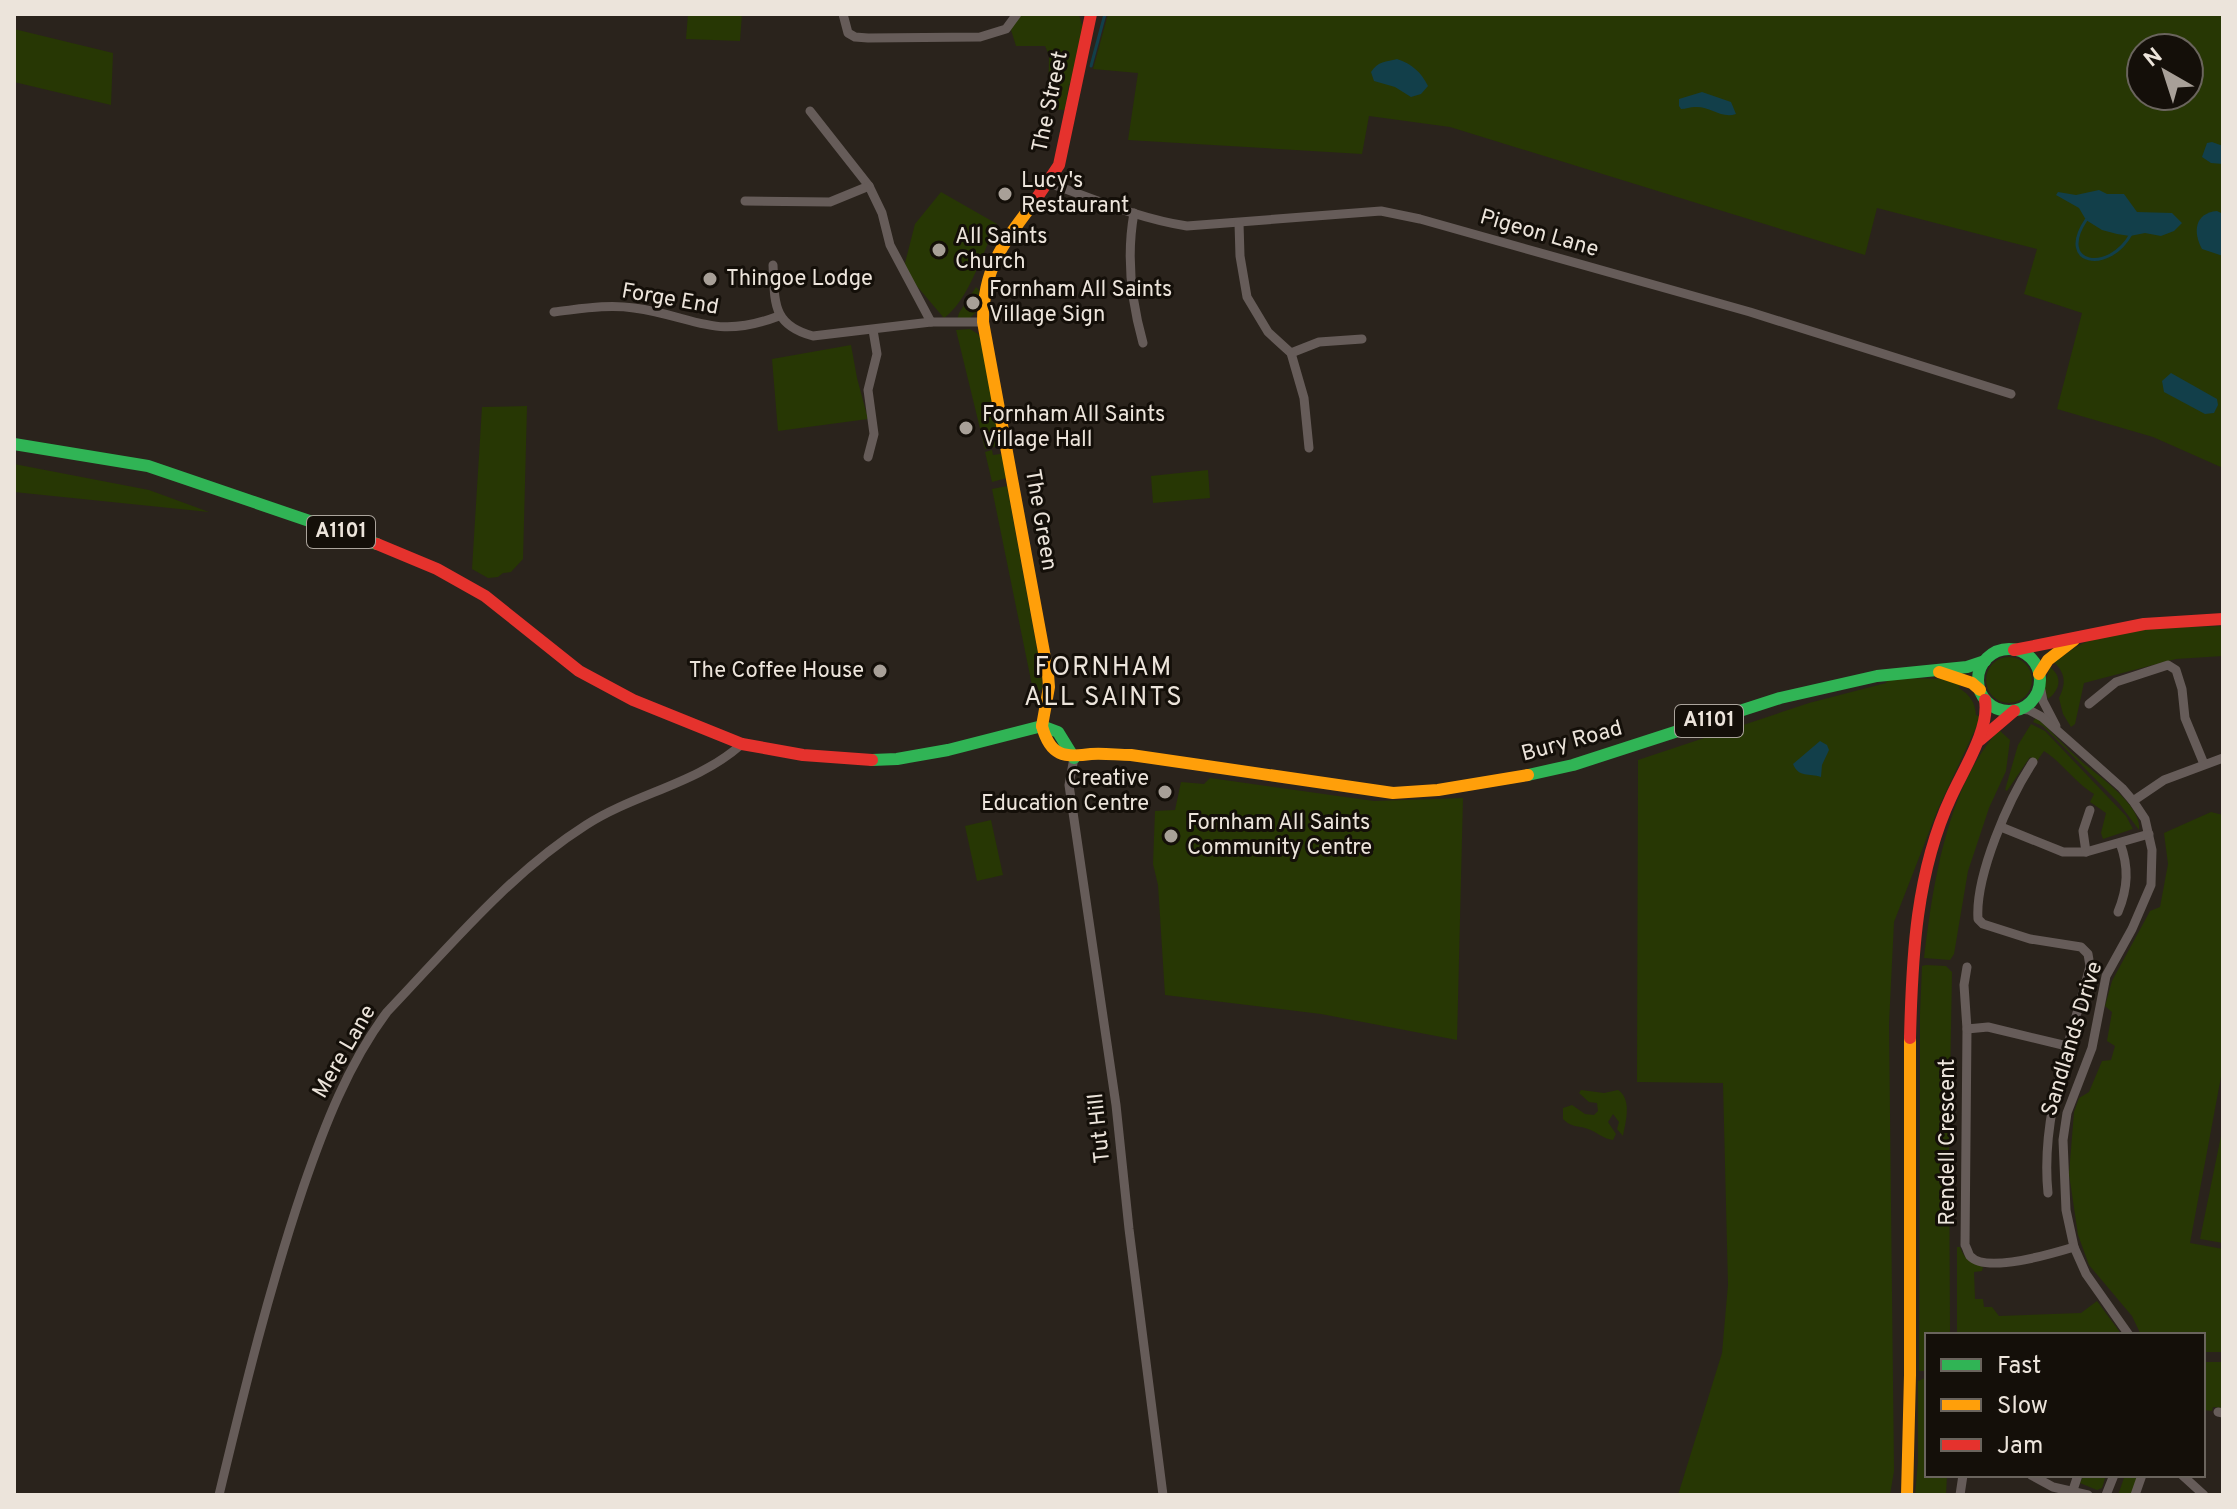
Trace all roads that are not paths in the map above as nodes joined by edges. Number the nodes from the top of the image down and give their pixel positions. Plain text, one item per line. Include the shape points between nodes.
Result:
1 (843, 14) edge
2 (1017, 14) edge
3 (1091, 14) edge
4 (810, 111) dead end
5 (1049, 183) junction
6 (869, 186) junction
7 (745, 201) dead end
8 (1134, 213) junction
9 (1239, 223) junction
10 (773, 265) dead end
11 (554, 312) dead end
12 (779, 316) junction
13 (931, 322) junction
14 (983, 322) junction
15 (873, 330) junction
16 (1362, 339) dead end
17 (1143, 343) dead end
18 (1291, 353) junction
19 (2011, 394) dead end
20 (14, 444) edge
21 (1309, 448) dead end
22 (868, 457) dead end
23 (2223, 619) edge
24 (2077, 637) junction
25 (2014, 650) junction
26 (1985, 661) junction
27 (1931, 670) junction
28 (2040, 680) junction
29 (1982, 695) junction
30 (2089, 704) dead end
31 (2018, 710) junction
32 (1042, 726) junction
33 (2060, 732) junction
34 (1978, 743) junction
35 (742, 744) junction
36 (1074, 758) junction
37 (2223, 758) edge
38 (2033, 762) dead end
39 (2204, 764) junction
40 (2133, 801) junction
41 (2090, 810) dead end
42 (2001, 827) junction
43 (2149, 834) junction
44 (2120, 843) junction
45 (2086, 852) junction
46 (2118, 912) dead end
47 (1967, 967) dead end
48 (1967, 1029) junction
49 (2067, 1046) junction
50 (2048, 1193) dead end
51 (2074, 1247) junction
52 (2128, 1333) edge
53 (2035, 1477) edge
54 (2077, 1477) edge
55 (2184, 1477) edge
56 (2073, 1490) junction
57 (219, 1495) edge
58 (1163, 1495) edge
59 (1907, 1495) edge
60 (2088, 1495) edge
61 (2204, 1495) edge

1 - 2 street via 848,33 868,38 980,37 1006,29
3 - 5 main road, The Street via 1066,142
4 - 6 street
5 - 8 street, Pigeon Lane
5 - 14 main road, The Street via 1001,246 985,289
6 - 7 street via 830,202
6 - 13 street via 890,245
8 - 9 street, Pigeon Lane via 1187,226
8 - 17 street via 1131,292
9 - 18 street via 1247,297 1268,332
9 - 19 street, Pigeon Lane via 1381,211 1420,219 1750,312
10 - 12 street
11 - 12 street, Forge End via 635,308 704,327 733,328
12 - 15 street via 798,333 813,336
13 - 14 street
13 - 15 street
14 - 32 main road, The Green via 1048,674
15 - 22 street via 877,354 868,390 874,434
16 - 18 street via 1319,342
18 - 21 street via 1304,398
20 - 35 main road, A1101 via 148,466 382,546 485,596 579,671 633,700
23 - 24 main road via 2144,624
24 - 25 main road
24 - 28 main road via 2048,660
25 - 26 main road
25 - 28 main road via 2030,658
26 - 27 main road, Bury Road / A1101
26 - 29 main road via 1978,680
27 - 29 main road, Bury Road / A1101 via 1966,680
27 - 36 main road, Bury Road / A1101 via 1780,698 1573,765 1438,790 1393,793 1131,755
28 - 31 main road via 2036,695
28 - 33 street, Sandlands Drive via 2043,701
29 - 31 main road via 1998,709
29 - 34 main road via 1987,711
30 - 39 street via 2116,682 2168,665 2176,670 2185,718
31 - 33 street, Sandlands Drive via 2029,710
31 - 34 main road
32 - 35 main road, A1101 via 897,759 803,755
32 - 36 main road via 1046,741 1057,752
33 - 40 street, Sandlands Drive
34 - 59 main road via 1931,850 1912,961
35 - 57 street, Mere Lane via 708,769 605,814 558,843 522,872 377,1026 324,1128 288,1232
36 - 58 street, Tut Hill via 1069,785 1116,1105
37 - 39 street
38 - 42 street
39 - 40 street via 2164,780
40 - 43 street, Sandlands Drive
41 - 45 street via 2083,831
42 - 45 street via 2063,852
42 - 49 street via 1983,876 1978,919 2030,939 2081,947 2088,954 2090,966
43 - 44 street
43 - 51 street, Sandlands Drive via 2151,885 2106,976 2092,1048 2067,1113 2066,1210
44 - 45 street
44 - 46 street via 2127,874
47 - 48 street, Rendell Crescent
48 - 49 street via 1988,1027
48 - 51 street, Rendell Crescent via 1965,1245 1970,1256 2006,1262
49 - 50 street via 2045,1128
51 - 52 street, Sandlands Drive via 2086,1274
53 - 56 street
54 - 56 street
55 - 61 street
56 - 60 street

